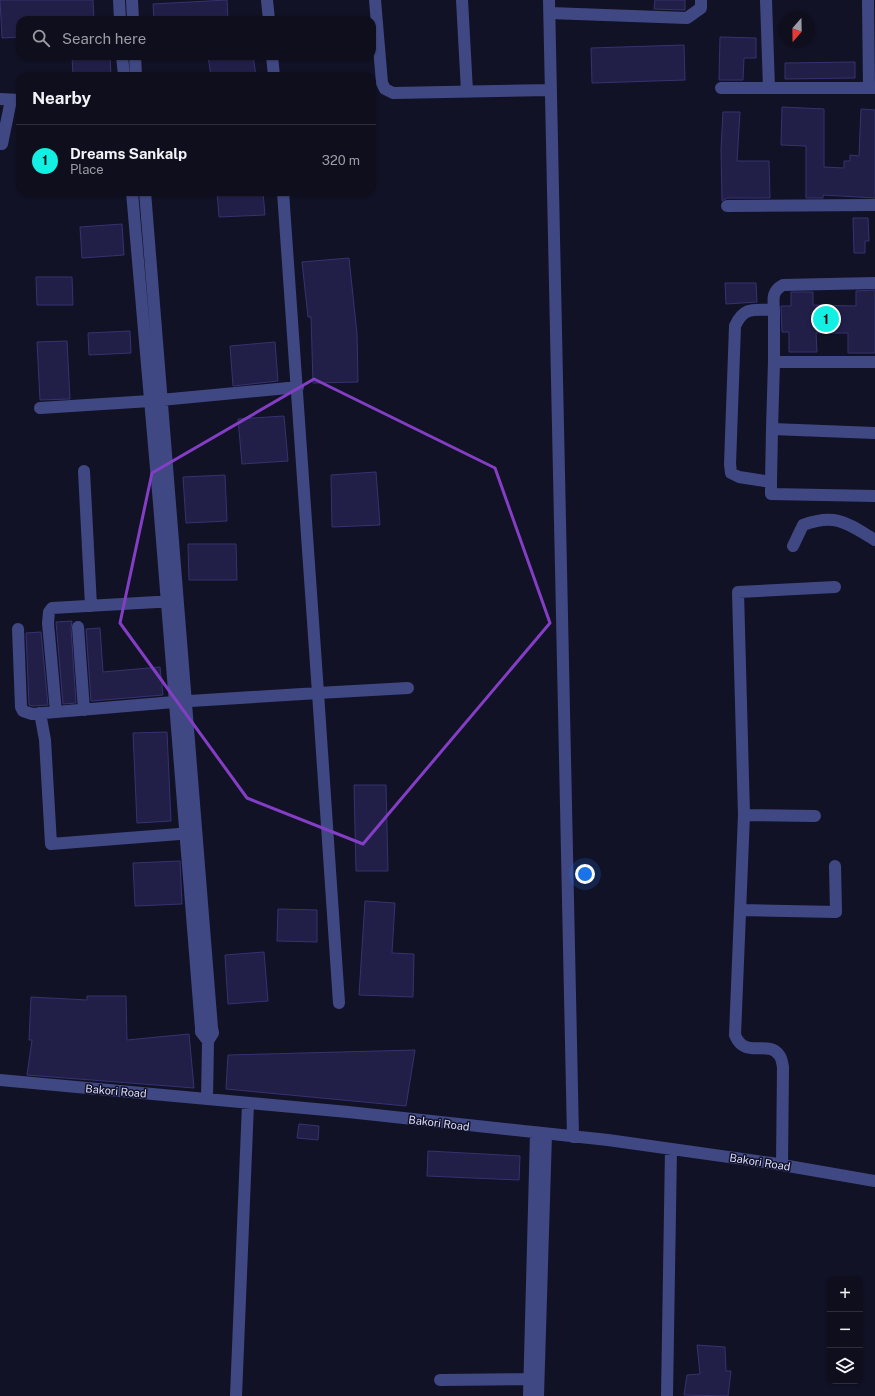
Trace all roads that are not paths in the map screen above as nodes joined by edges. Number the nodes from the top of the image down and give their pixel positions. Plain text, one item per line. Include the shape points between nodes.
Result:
1 (119, 0) edge
2 (132, 0) edge
3 (267, 0) edge
4 (375, 0) edge
5 (462, 0) edge
6 (549, 0) edge
7 (702, 0) edge
8 (766, 0) edge
9 (868, 0) edge
10 (550, 13) junction
11 (120, 16) edge
12 (133, 16) edge
13 (269, 16) edge
14 (122, 60) edge
15 (135, 60) edge
16 (272, 60) edge
17 (124, 72) edge
18 (136, 72) edge
19 (274, 72) edge
20 (721, 88) dead end
21 (769, 88) junction
22 (872, 88) edge
23 (551, 90) junction
24 (467, 91) junction
25 (10, 100) edge
26 (2, 144) dead end
27 (132, 196) edge
28 (146, 196) edge
29 (283, 196) edge
30 (875, 205) edge
31 (727, 206) dead end
32 (875, 284) edge
33 (774, 310) junction
34 (774, 362) junction
35 (875, 362) edge
36 (298, 387) junction
37 (162, 399) junction
38 (150, 401) junction
39 (40, 408) dead end
40 (772, 429) junction
41 (875, 433) edge
42 (84, 471) dead end
43 (771, 482) junction
44 (875, 496) edge
45 (875, 540) edge
46 (793, 546) dead end
47 (835, 588) dead end
48 (172, 601) junction
49 (91, 606) junction
50 (78, 627) dead end
51 (18, 629) dead end
52 (408, 688) dead end
53 (318, 693) junction
54 (180, 701) junction
55 (84, 710) junction
56 (56, 712) junction
57 (40, 713) junction
58 (744, 815) junction
59 (815, 816) dead end
60 (198, 832) junction
61 (185, 833) junction
62 (835, 866) dead end
63 (741, 910) junction
64 (339, 1003) dead end
65 (208, 1041) junction
66 (0, 1080) edge
67 (207, 1099) junction
68 (248, 1104) junction
69 (541, 1134) junction
70 (573, 1137) junction
71 (671, 1149) junction
72 (782, 1165) junction
73 (875, 1181) edge
74 (529, 1379) junction
75 (440, 1380) dead end
76 (236, 1396) edge
77 (529, 1396) edge
78 (538, 1396) edge
79 (667, 1396) edge

1 - 11 street
2 - 12 street
3 - 13 street
4 - 24 street via 382,83 385,89 393,93
5 - 24 street
6 - 10 street
7 - 10 street via 701,8 687,18
8 - 21 street
9 - 22 street
10 - 23 street
14 - 17 street
15 - 18 street
16 - 19 street
20 - 21 street
21 - 22 street
23 - 24 street
23 - 70 street
25 - 26 street
27 - 38 street
28 - 37 street
29 - 36 street
30 - 31 street
32 - 33 street via 783,285 776,289 773,296
33 - 34 street
33 - 43 street via 748,310 739,315 734,326 730,464 731,473 739,478
34 - 35 street
34 - 40 street
36 - 37 street
36 - 53 street
37 - 38 street
37 - 48 street
38 - 39 street
38 - 48 street
40 - 41 street
40 - 43 street
42 - 49 street
43 - 44 street via 771,494
45 - 46 street via 843,521 819,519 803,525
47 - 58 street via 738,592
48 - 49 street
48 - 54 street
49 - 56 street via 52,608 49,612
50 - 55 street
51 - 57 street via 21,707 27,713
52 - 53 street
53 - 54 street
53 - 64 street
54 - 55 street
54 - 60 street
54 - 61 street
55 - 56 street
56 - 57 street
57 - 61 street via 45,740 51,844
58 - 59 street
58 - 63 street
60 - 61 street
60 - 65 street via 213,1033
61 - 65 street via 201,1032
62 - 63 street via 836,912
63 - 72 street via 735,1036 738,1044 746,1048 773,1049 780,1055 783,1067
65 - 67 street
66 - 67 street, Bakori Road
67 - 68 street, Bakori Road
68 - 69 street, Bakori Road via 348,1112
68 - 76 street
69 - 70 street, Bakori Road
69 - 74 street
69 - 78 street
70 - 71 street, Bakori Road
71 - 72 street, Bakori Road
71 - 79 street
72 - 73 street, Bakori Road
74 - 75 street
74 - 77 street

